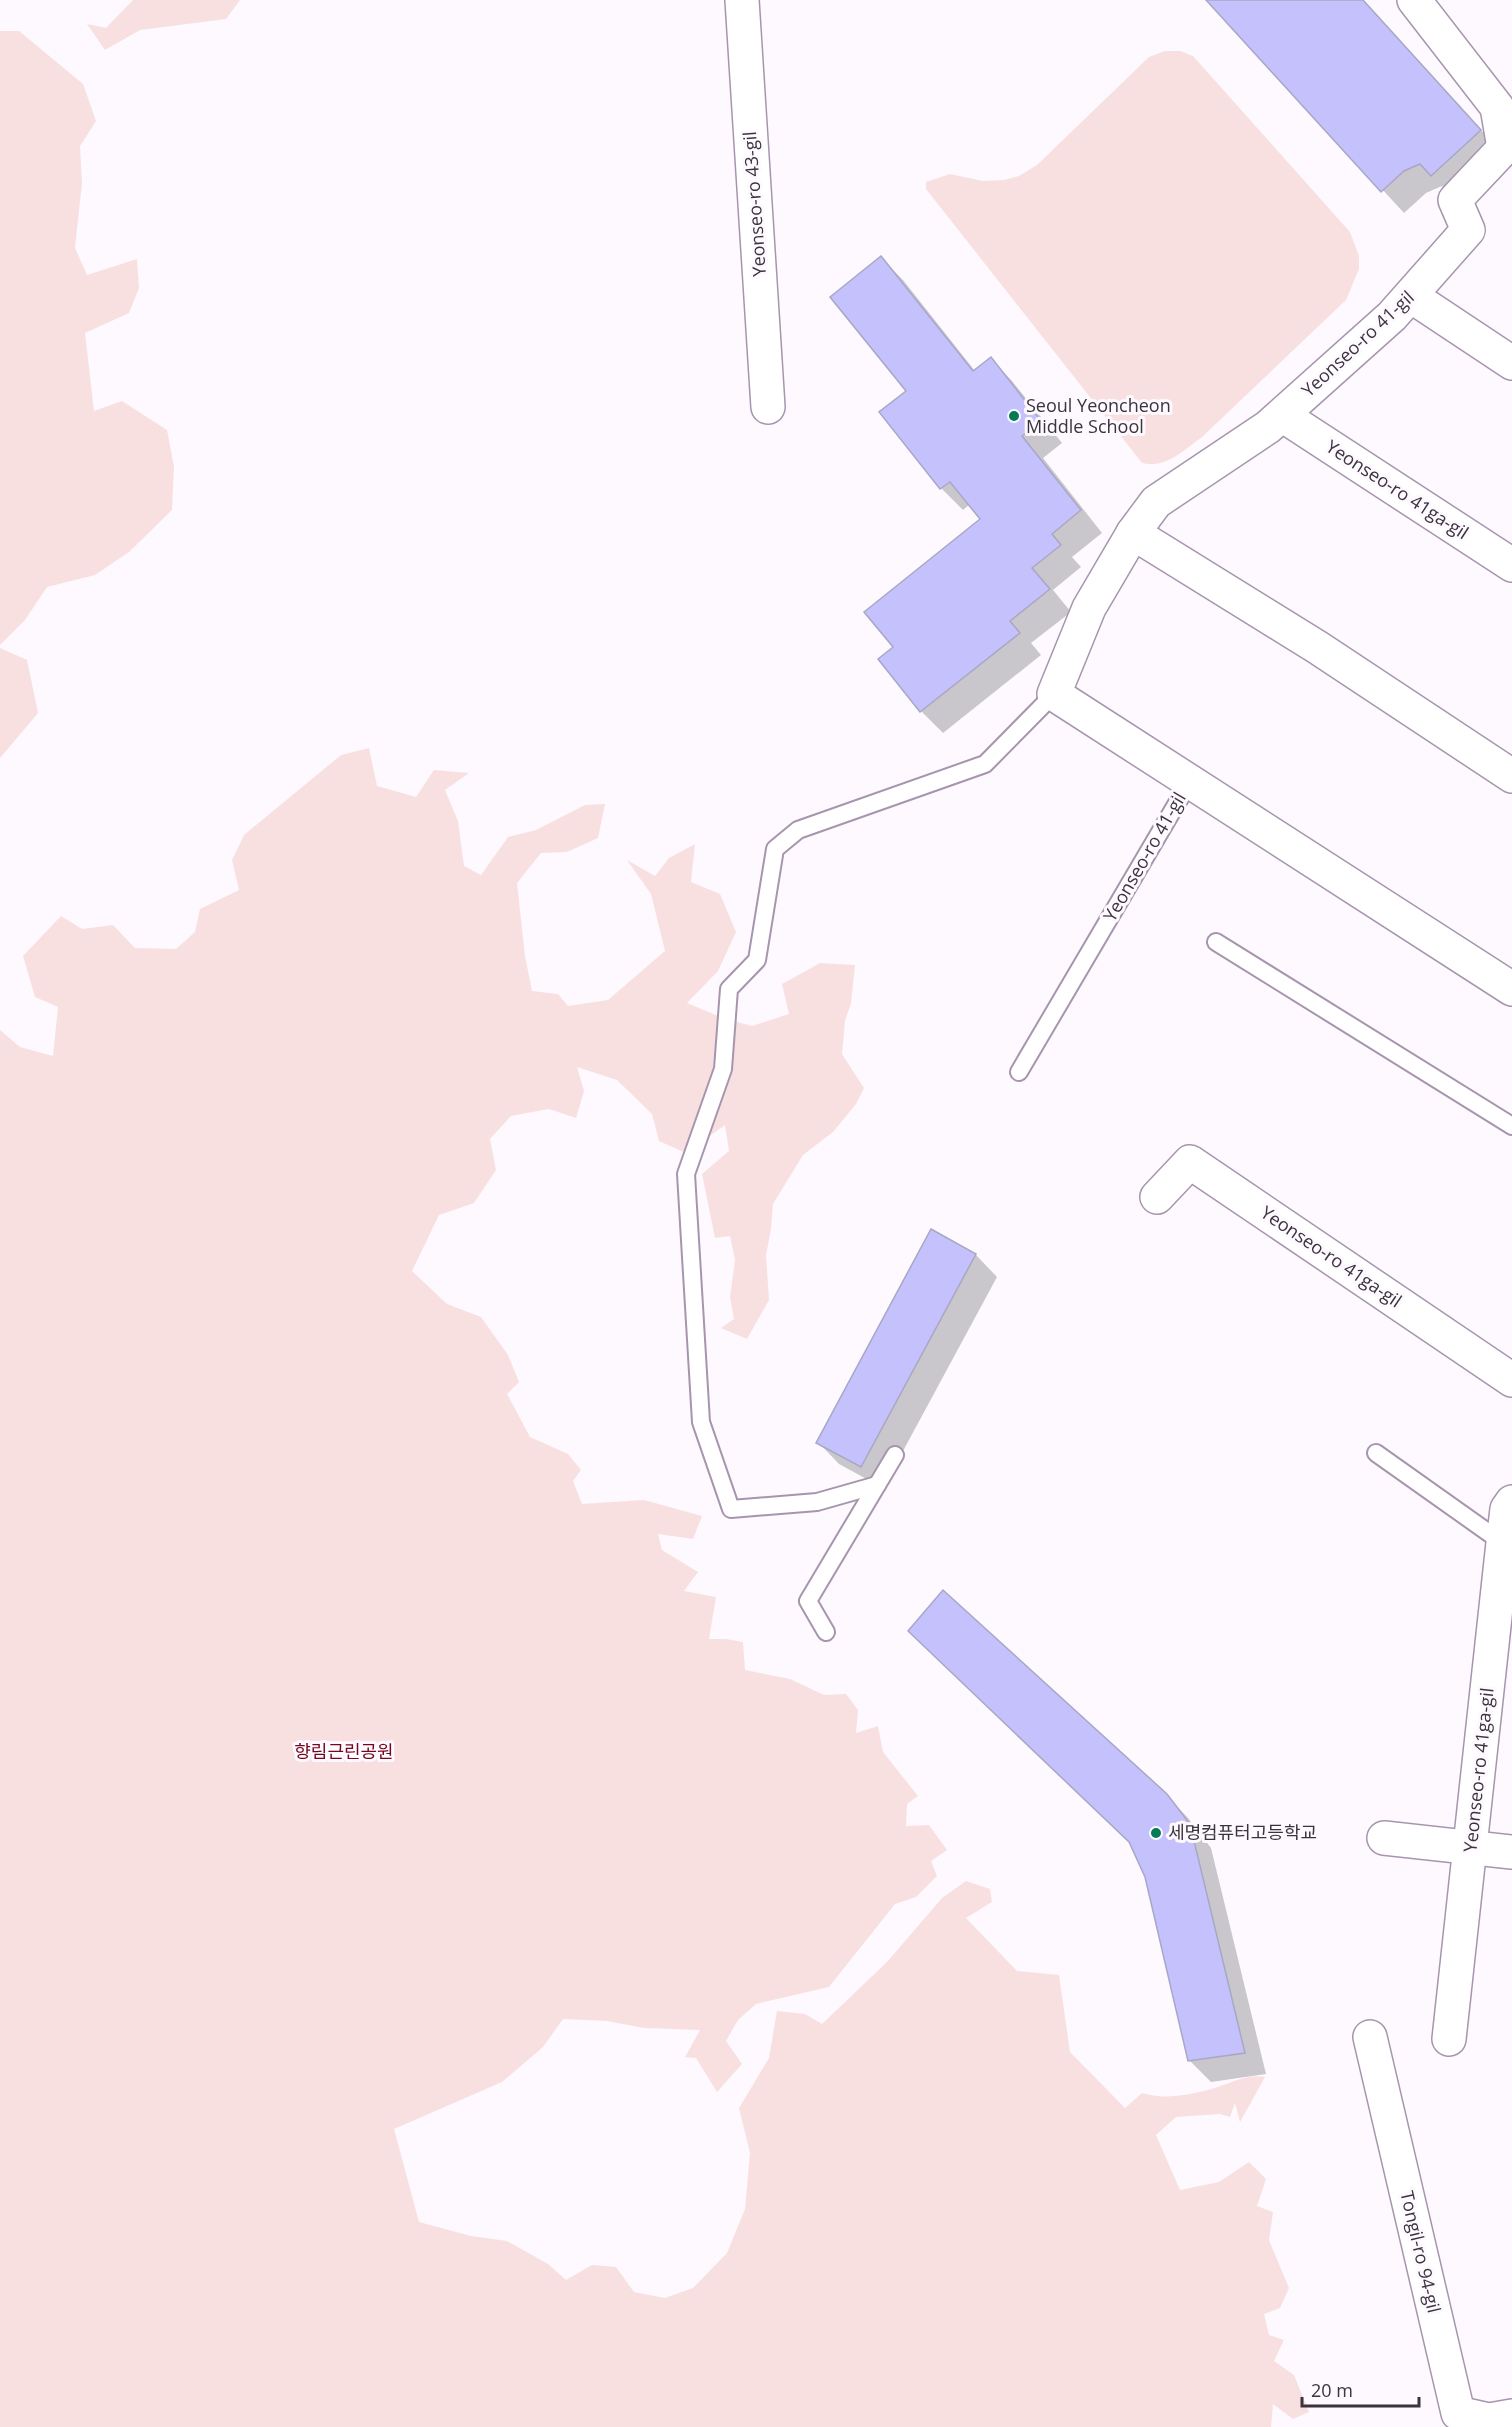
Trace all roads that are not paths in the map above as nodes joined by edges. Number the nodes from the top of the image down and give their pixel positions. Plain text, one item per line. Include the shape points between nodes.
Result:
1 (742, 0) edge
2 (1414, 0) edge
3 (1411, 296) junction
4 (1512, 363) edge
5 (768, 407) dead end
6 (1282, 415) junction
7 (1133, 533) junction
8 (1512, 565) edge
9 (1054, 694) junction
10 (1512, 776) edge
11 (1190, 781) junction
12 (1216, 942) dead end
13 (1512, 989) edge
14 (1019, 1072) dead end
15 (1512, 1126) edge
16 (1157, 1197) dead end
17 (1512, 1380) edge
18 (1376, 1453) dead end
19 (895, 1455) dead end
20 (877, 1485) junction
21 (1512, 1502) edge
22 (1503, 1543) junction
23 (826, 1632) dead end
24 (1384, 1838) dead end
25 (1471, 1847) junction
26 (1512, 1852) edge
27 (1370, 2037) dead end
28 (1449, 2039) dead end
29 (1512, 2416) edge

1 - 5 street, Yeonseo-ro 43-gil
2 - 3 street, Yeonseo-ro 41-gil via 1497,107 1504,148 1455,200 1468,230
3 - 4 street
3 - 6 street, Yeonseo-ro 41-gil
6 - 7 street, Yeonseo-ro 41-gil via 1156,502
6 - 8 street, Yeonseo-ro 41ga-gil
7 - 9 street, Yeonseo-ro 41-gil via 1089,608
7 - 10 street via 1317,647
9 - 11 street, Yeonseo-ro 41-gil
9 - 20 lane, Yeonseo-ro 41-gil via 985,764 798,830 775,849 757,960 729,989 723,1069 686,1174 701,1422 731,1509 817,1502
11 - 13 street
11 - 14 lane, Yeonseo-ro 41-gil
12 - 15 lane
16 - 17 street, Yeonseo-ro 41ga-gil via 1190,1162
18 - 22 lane
19 - 20 lane
20 - 23 lane via 808,1601
21 - 22 street, Yeonseo-ro 41ga-gil via 1507,1509
22 - 25 street, Yeonseo-ro 41ga-gil
24 - 25 street
25 - 26 street
25 - 28 street, Yeonseo-ro 41ga-gil
27 - 29 street, Tongil-ro 94-gil via 1458,2413 1489,2421

